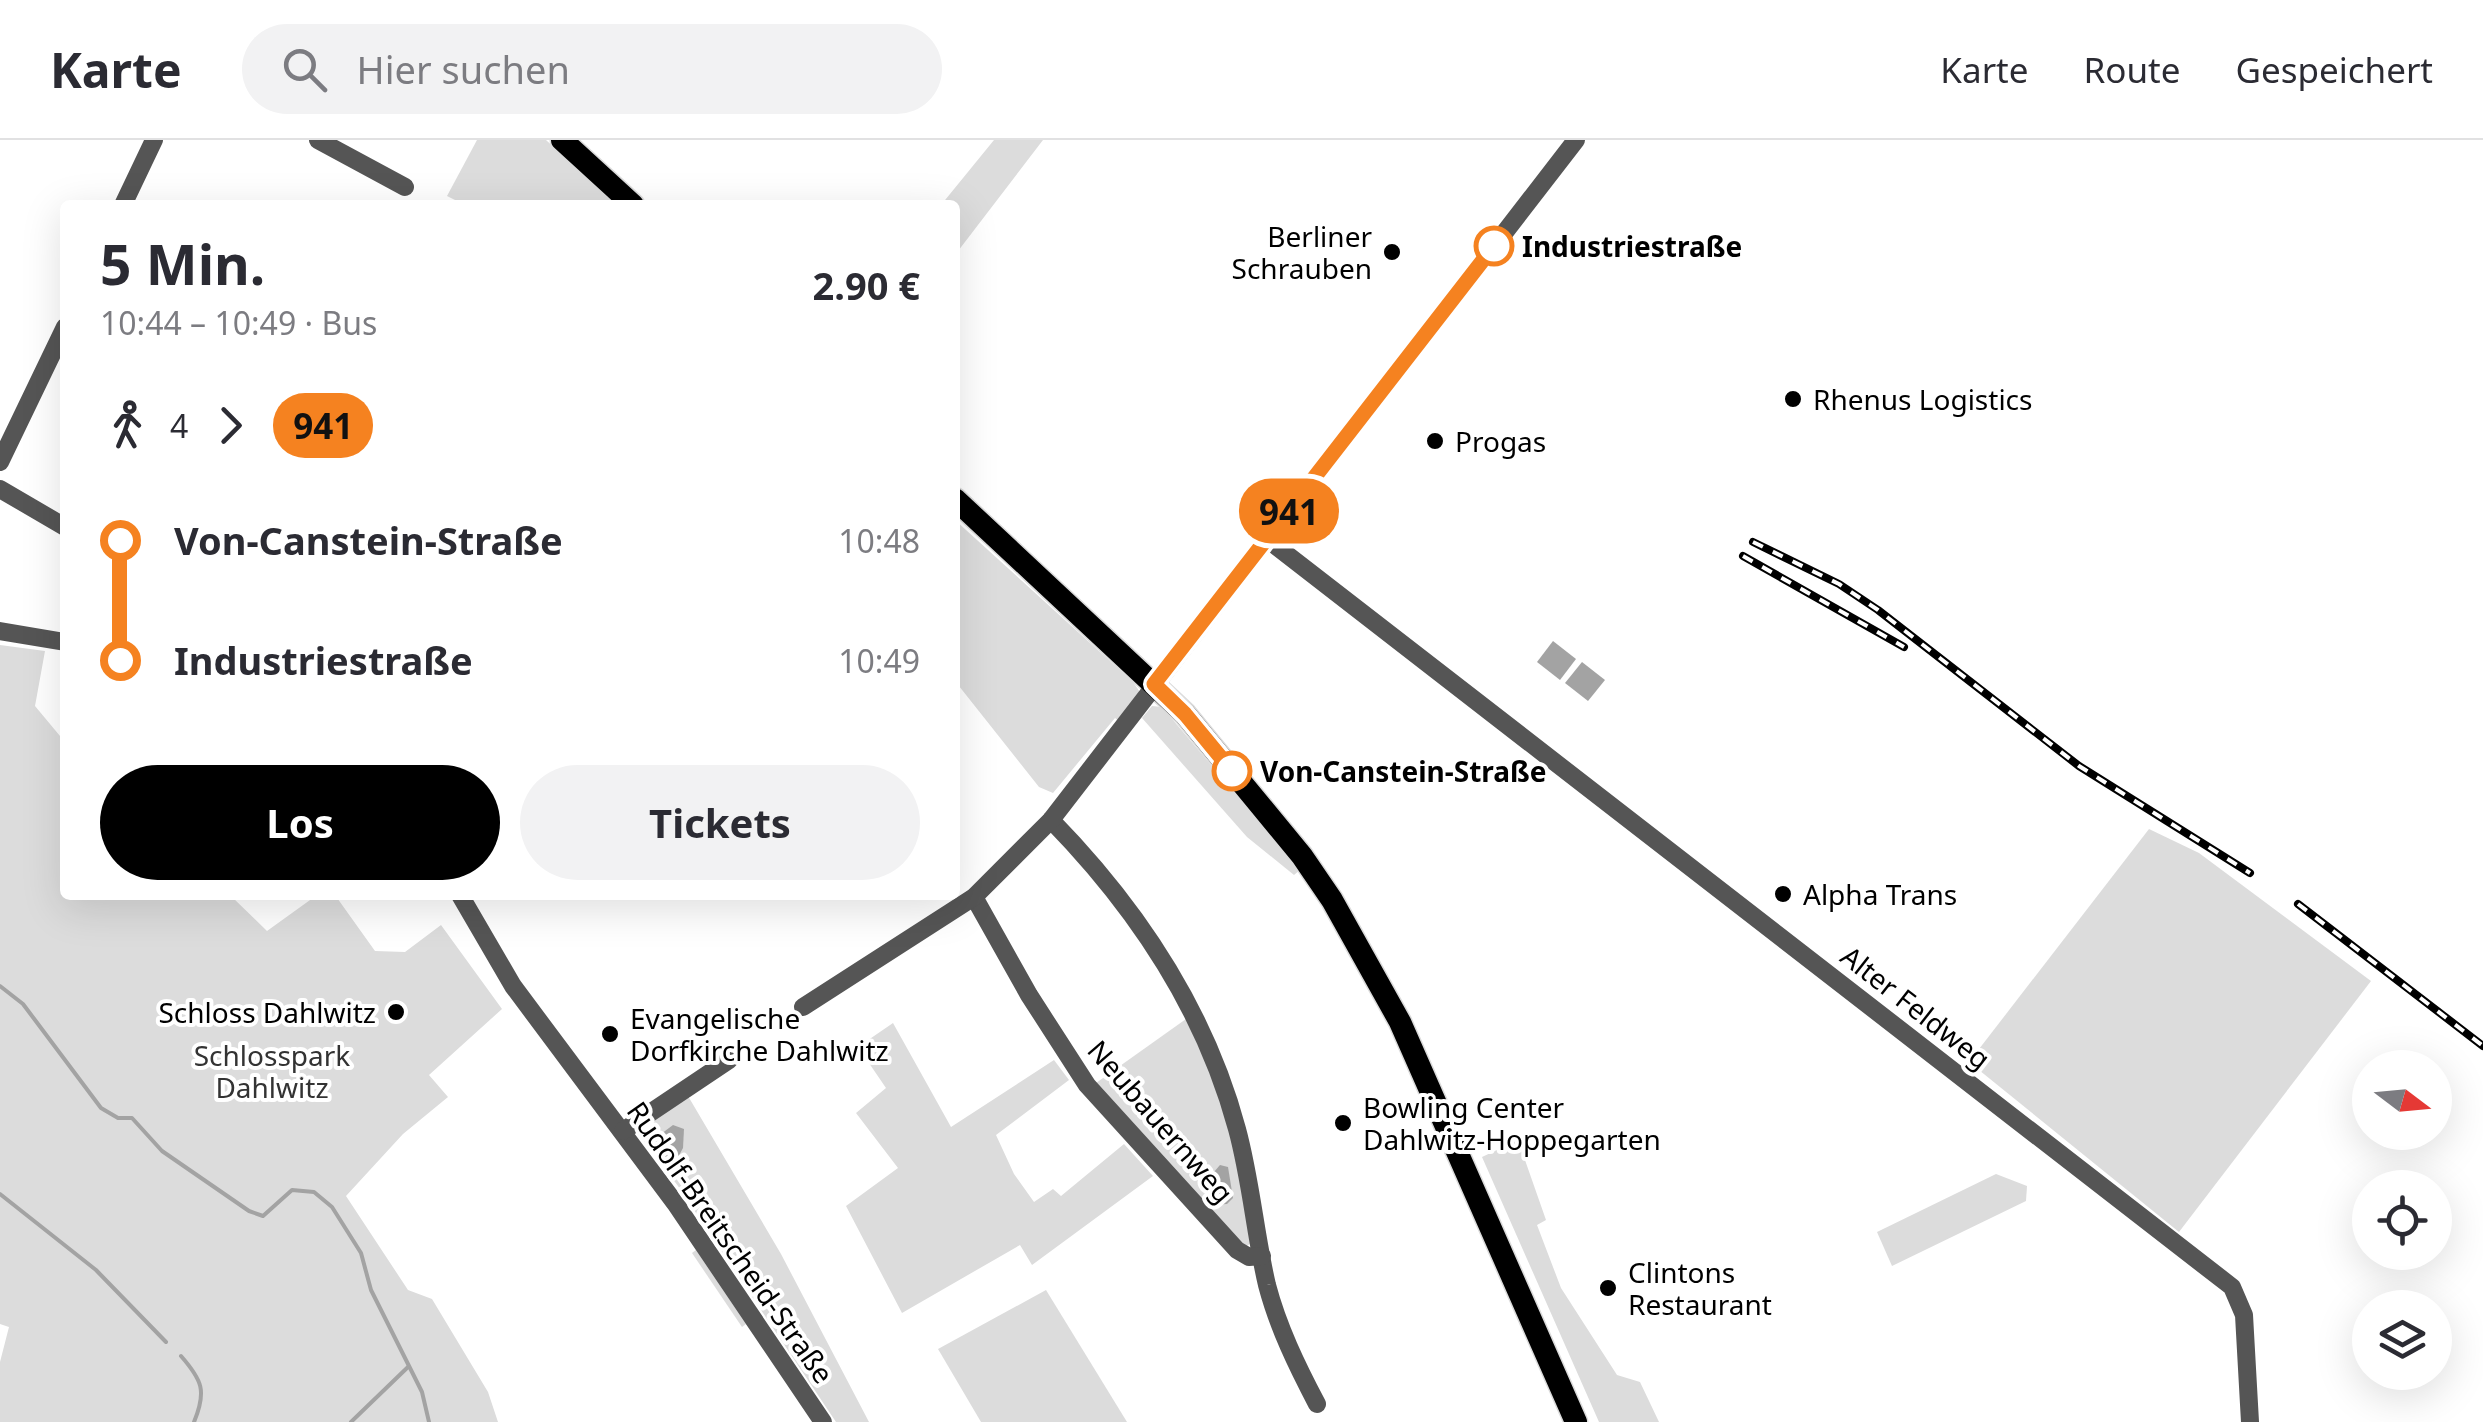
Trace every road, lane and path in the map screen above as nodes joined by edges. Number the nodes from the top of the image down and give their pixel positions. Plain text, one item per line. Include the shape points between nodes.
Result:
1 (154, 140) edge
2 (318, 140) edge
3 (562, 140) edge
4 (1576, 140) edge
5 (406, 187) dead end
6 (125, 200) edge
7 (628, 200) edge
8 (60, 337) edge
9 (0, 462) edge
10 (0, 489) edge
11 (960, 504) edge
12 (60, 524) edge
13 (1267, 540) junction
14 (0, 631) edge
15 (60, 641) edge
16 (1154, 684) junction
17 (1051, 820) junction
18 (974, 897) junction
19 (463, 900) edge
20 (803, 1007) dead end
21 (729, 1060) dead end
22 (623, 1131) junction
23 (1262, 1256) junction
24 (1317, 1404) dead end
25 (823, 1422) edge
26 (1576, 1422) edge
27 (2250, 1422) edge

1 - 6 street
2 - 5 street
3 - 7 main road
4 - 13 street
8 - 9 street
10 - 12 street
11 - 16 main road
13 - 16 street
13 - 27 street, Alter Feldweg via 2232,1287 2244,1315
14 - 15 street
16 - 17 street
16 - 26 main road via 1302,856 1360,948 1400,1022
17 - 18 street
17 - 23 street, Neubauernweg via 1135,916 1201,1033 1236,1128
18 - 20 street
18 - 23 street, Neubauernweg via 1088,1085 1237,1250
19 - 22 street, Rudolf-Breitscheid-Straße via 513,986
21 - 22 street
22 - 25 street, Rudolf-Breitscheid-Straße
23 - 24 street, Neubauernweg via 1280,1324

